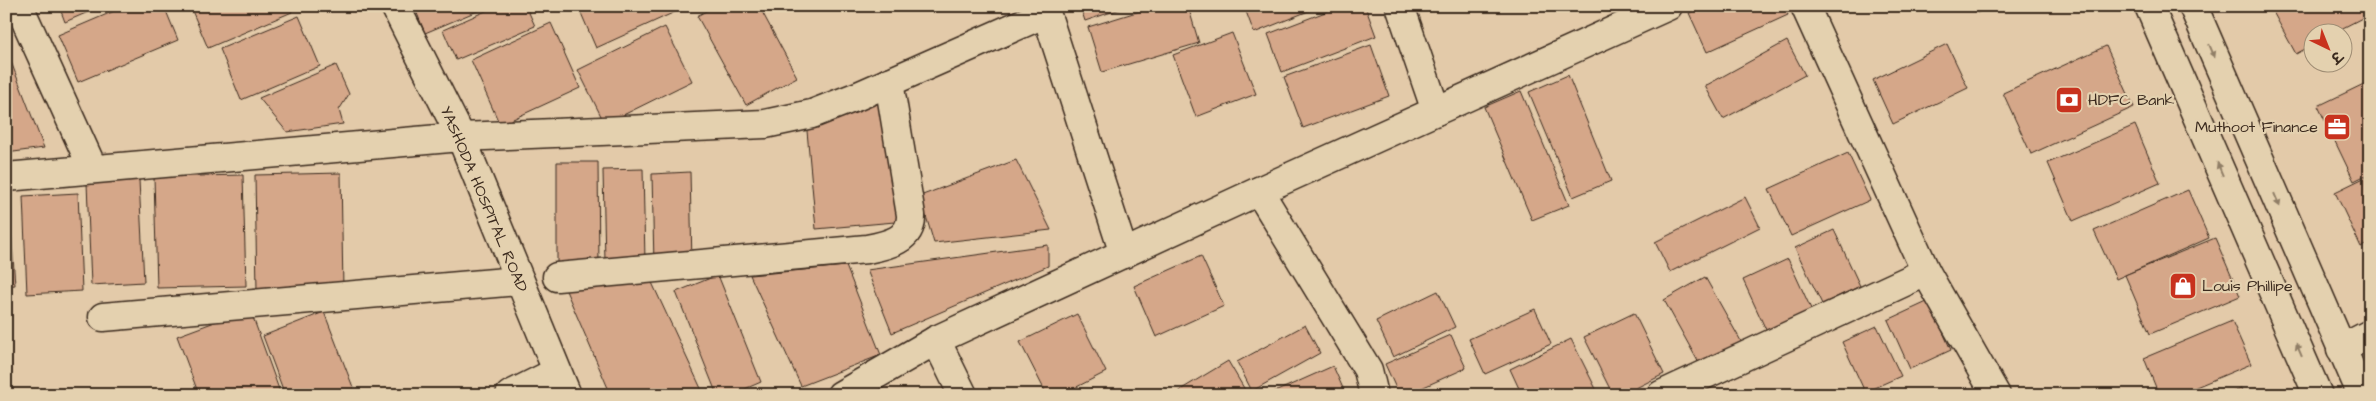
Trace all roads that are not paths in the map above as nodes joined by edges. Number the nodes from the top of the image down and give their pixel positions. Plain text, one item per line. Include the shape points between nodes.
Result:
1 (19, 6) edge
2 (395, 6) edge
3 (1400, 6) edge
4 (1668, 6) edge
5 (1805, 6) edge
6 (2149, 6) edge
7 (2193, 6) edge
8 (1045, 10) edge
9 (889, 82) junction
10 (1436, 112) junction
11 (461, 136) junction
12 (93, 170) junction
13 (6, 177) edge
14 (1259, 190) junction
15 (1124, 254) junction
16 (1926, 272) junction
17 (557, 277) dead end
18 (518, 281) junction
19 (103, 316) dead end
20 (2370, 334) edge
21 (936, 340) junction
22 (2341, 349) junction
23 (561, 383) edge
24 (510, 395) edge
25 (841, 395) edge
26 (963, 395) edge
27 (1374, 395) edge
28 (1661, 395) edge
29 (1996, 395) edge
30 (2318, 395) edge
31 (2362, 395) edge

1 - 12 street
2 - 11 street, YASHODA HOSPITAL ROAD
3 - 10 street
4 - 10 street
5 - 16 street
30 -> 6 street
7 -> 22 street
8 - 9 street
8 - 15 street
9 - 11 street via 812,114 765,124
9 - 17 street via 911,215 907,234 900,239 867,249
10 - 14 street
11 - 12 street
11 - 18 street, YASHODA HOSPITAL ROAD
12 - 13 street
14 - 15 street
14 - 27 street via 1368,370
15 - 21 street
16 - 28 street
16 - 29 street
18 - 19 street
18 - 23 street, YASHODA HOSPITAL ROAD
20 - 22 street
21 - 25 street
21 - 26 street
22 - 31 street
23 - 24 street

